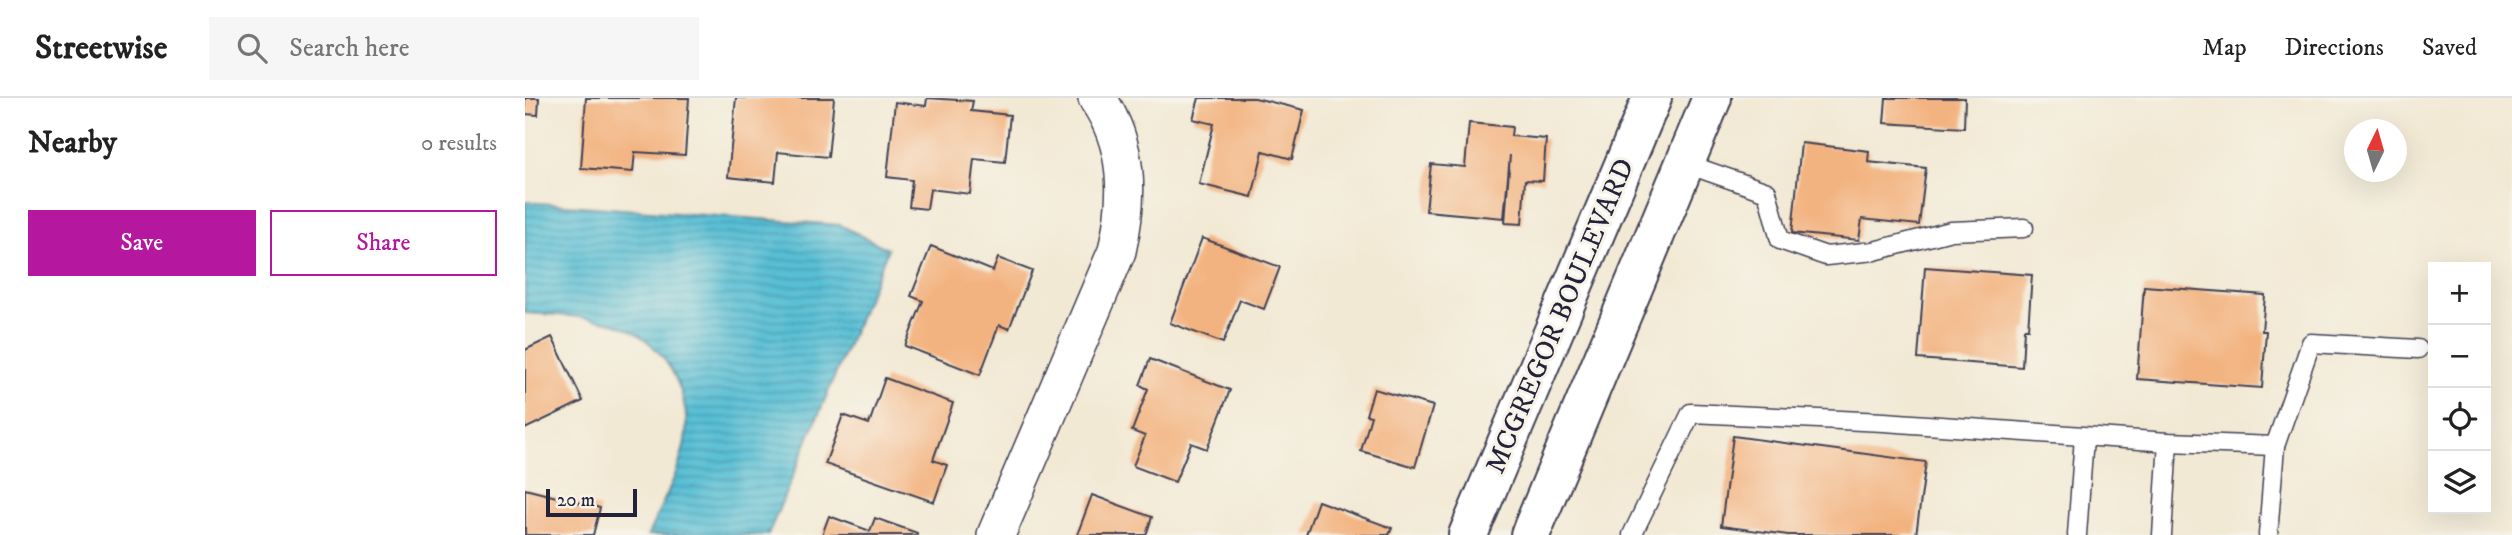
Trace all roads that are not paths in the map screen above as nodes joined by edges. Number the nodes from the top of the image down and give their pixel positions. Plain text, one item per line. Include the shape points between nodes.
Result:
1 (1097, 98) edge
2 (1652, 98) edge
3 (1712, 98) edge
4 (1684, 163) junction
5 (2024, 228) dead end
6 (2418, 349) dead end
7 (2084, 437) junction
8 (2168, 442) junction
9 (2276, 446) junction
10 (996, 535) edge
11 (1468, 535) edge
12 (1530, 535) edge
13 (1632, 535) edge
14 (2077, 535) edge
15 (2162, 535) edge
16 (2268, 535) edge

1 - 10 street via 1118,141 1125,178 1125,215 1117,251
2 - 11 main road, MCGREGOR BOULEVARD
3 - 4 main road, MCGREGOR BOULEVARD
4 - 5 lane via 1767,192 1780,240 1826,256 1874,251 1951,232
4 - 12 main road, MCGREGOR BOULEVARD
6 - 9 lane via 2311,344
7 - 8 lane
7 - 13 lane via 1692,413
7 - 14 lane
8 - 9 lane
8 - 15 lane
9 - 16 lane

